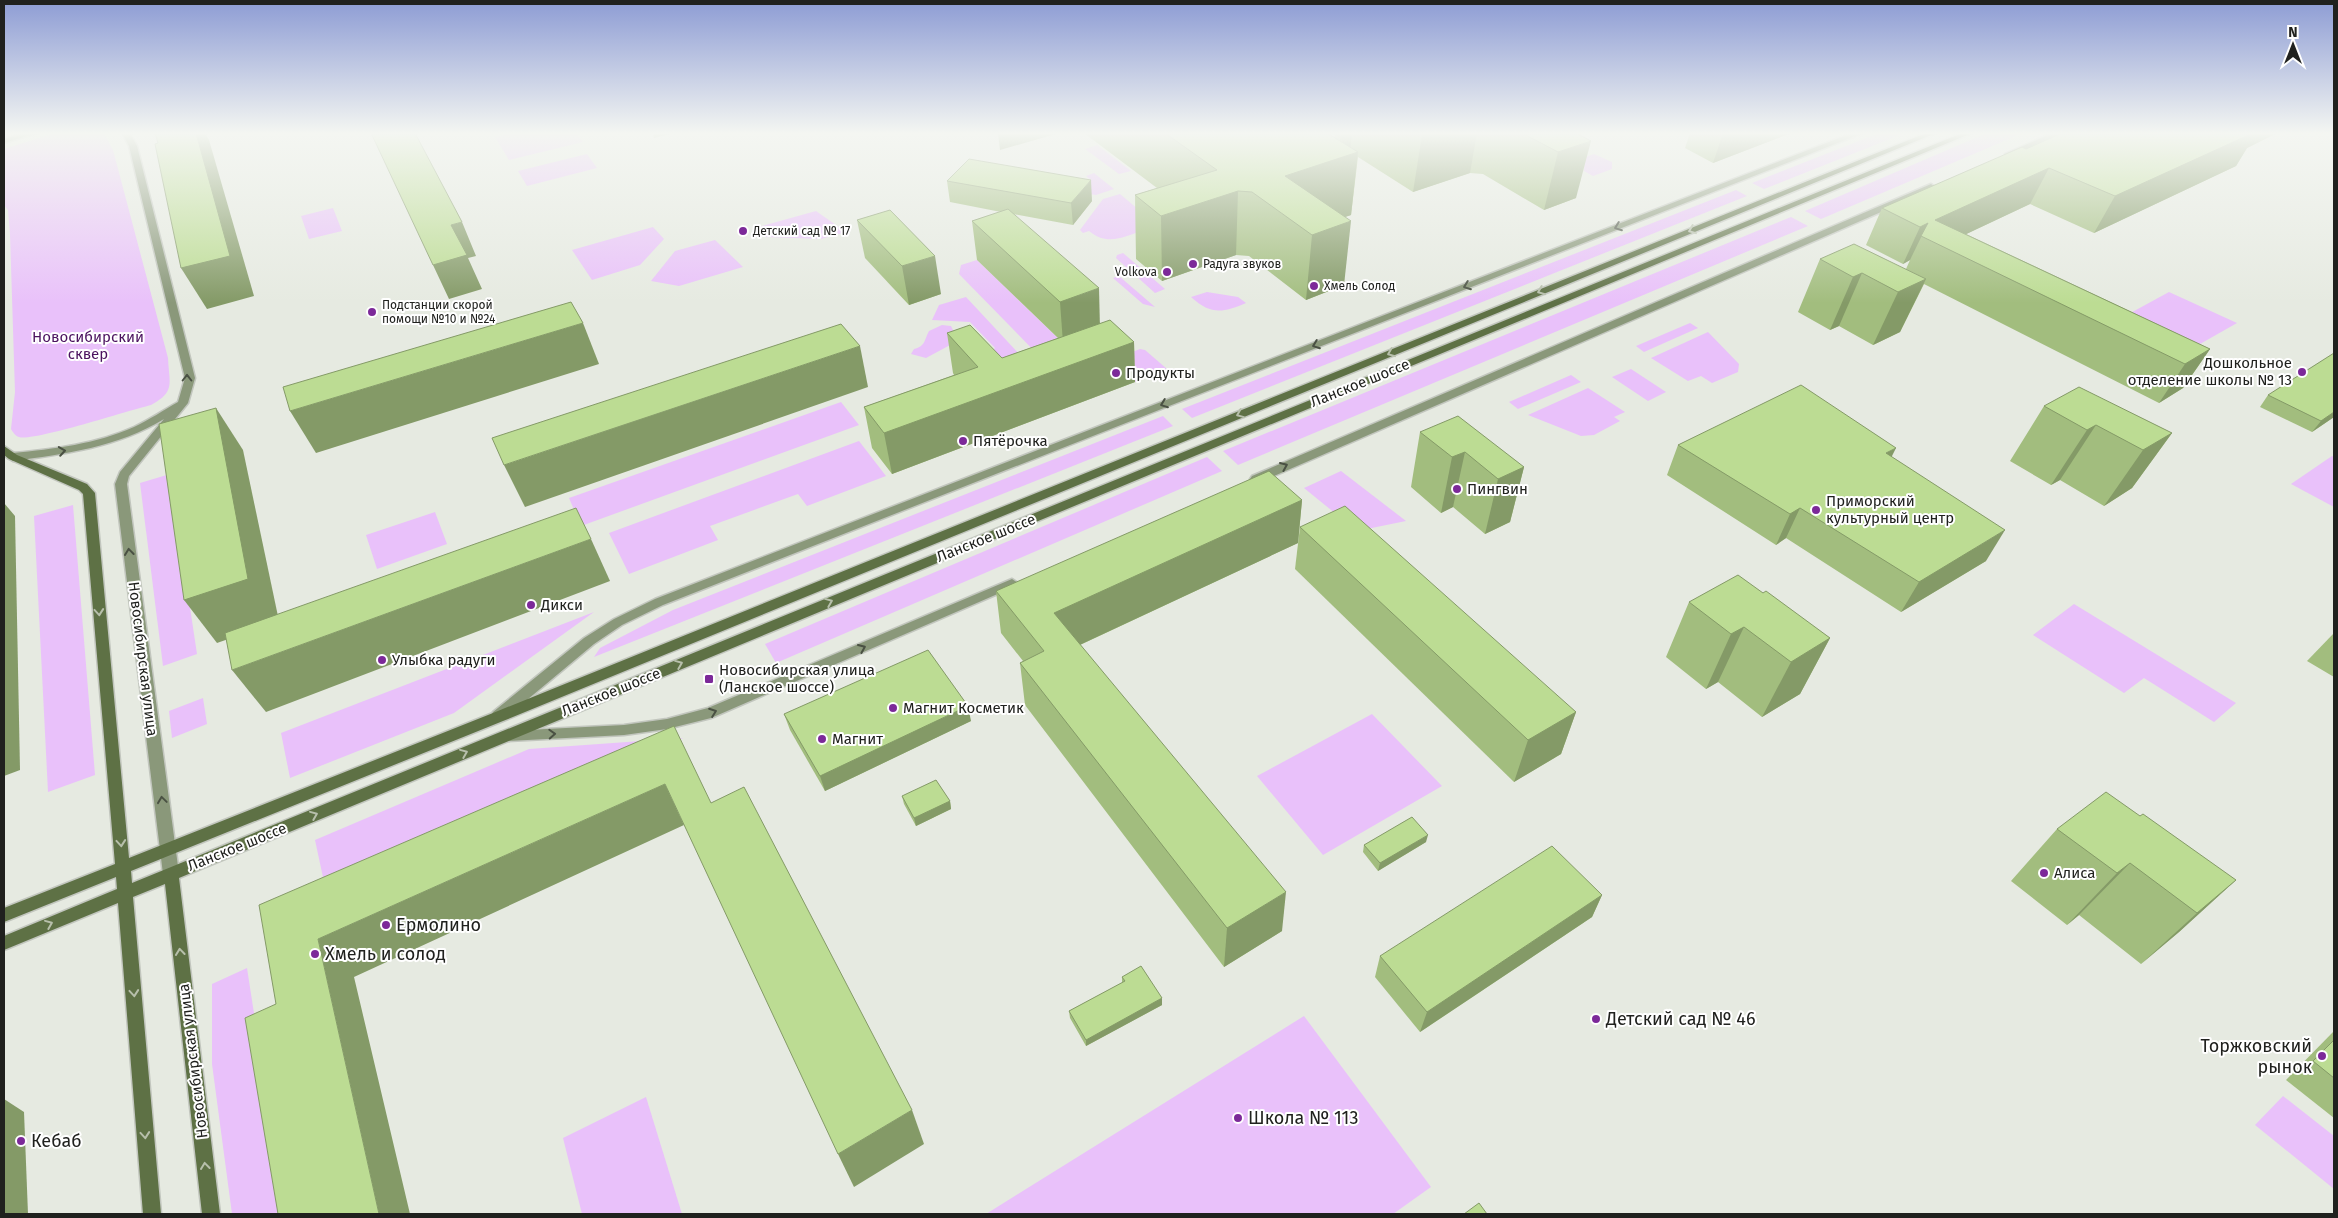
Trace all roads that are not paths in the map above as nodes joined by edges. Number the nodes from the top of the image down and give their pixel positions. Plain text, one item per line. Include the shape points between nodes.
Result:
1 (143, 190) edge
2 (1713, 190) edge
3 (1792, 190) edge
4 (1830, 190) edge
5 (1924, 190) edge
6 (184, 403) junction
7 (8, 453) edge
8 (1247, 482) edge
9 (1025, 578) edge
10 (498, 717) junction
11 (504, 737) junction
12 (168, 848) junction
13 (123, 866) junction
14 (171, 874) junction
15 (125, 892) junction
16 (4, 915) edge
17 (4, 943) edge
18 (152, 1214) edge
19 (211, 1214) edge

6 -> 1 street, Новосибирская улица via 190,378
2 -> 10 street via 658,602 589,641
3 -> 10 main road, Ланское шоссе
11 -> 4 main road, Ланское шоссе
8 -> 5 street
7 -> 6 street via 66,450 107,440 137,430
12 -> 6 street, Новосибирская улица via 120,484
7 -> 13 main road via 83,487 88,493
11 -> 9 street via 624,730 668,724 711,713
10 - 12 main road, Ланское шоссе
14 -> 11 main road, Ланское шоссе
12 - 13 main road, Ланское шоссе
12 - 14 street, Новосибирская улица
13 - 15 main road
13 - 16 main road, Ланское шоссе
14 - 15 main road, Ланское шоссе
19 -> 14 main road, Новосибирская улица
17 -> 15 main road, Ланское шоссе
15 -> 18 main road

